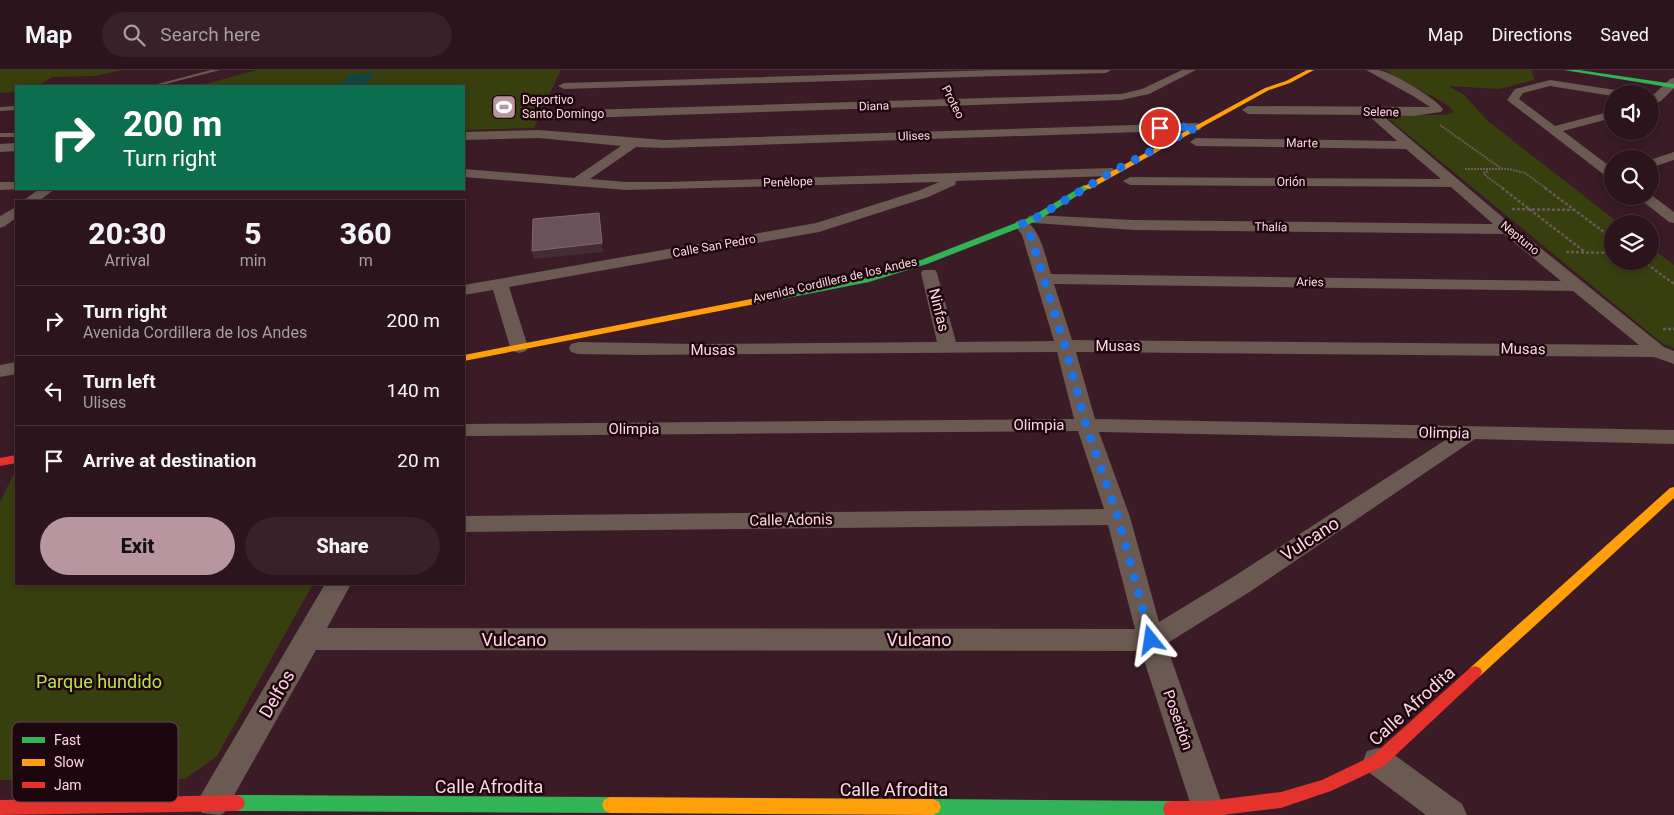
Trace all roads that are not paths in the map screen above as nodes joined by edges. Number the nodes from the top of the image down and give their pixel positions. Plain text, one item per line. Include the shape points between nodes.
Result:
1 (217, 70) edge
2 (571, 70) edge
3 (1106, 70) edge
4 (1191, 70) edge
5 (1311, 70) edge
6 (1370, 70) edge
7 (1566, 70) edge
8 (1600, 70) edge
9 (938, 73) edge
10 (1673, 79) edge
11 (1288, 82) junction
12 (157, 85) edge
13 (564, 86) junction
14 (1604, 91) edge
15 (1659, 93) edge
16 (1659, 101) edge
17 (1674, 103) edge
18 (956, 107) junction
19 (15, 108) edge
20 (0, 109) edge
21 (1248, 110) junction
22 (1370, 111) junction
23 (551, 115) junction
24 (1604, 116) edge
25 (1196, 127) junction
26 (1554, 130) junction
27 (15, 134) edge
28 (539, 134) junction
29 (0, 135) edge
30 (465, 136) edge
31 (633, 143) junction
32 (1192, 144) joint
33 (1408, 145) junction
34 (15, 147) edge
35 (0, 148) edge
36 (1674, 156) edge
37 (1659, 161) edge
38 (1604, 168) edge
39 (1146, 171) dead end
40 (465, 172) edge
41 (1112, 172) junction
42 (958, 177) junction
43 (1130, 181) junction
44 (577, 182) junction
45 (1453, 183) junction
46 (0, 186) edge
47 (15, 186) edge
48 (1117, 189) dead end
49 (46, 190) edge
50 (32, 200) edge
51 (1655, 205) edge
52 (1081, 209) dead end
53 (15, 212) edge
54 (1674, 220) edge
55 (1057, 221) junction
56 (0, 223) edge
57 (1027, 229) junction
58 (1508, 229) junction
59 (934, 271) joint
60 (1043, 279) junction
61 (500, 284) junction
62 (1578, 286) junction
63 (465, 290) edge
64 (673, 329) dead end
65 (635, 337) dead end
66 (1065, 346) junction
67 (519, 347) junction
68 (948, 347) junction
69 (573, 349) joint
70 (1666, 354) edge
71 (465, 358) edge
72 (15, 368) edge
73 (0, 371) edge
74 (1086, 425) junction
75 (465, 430) edge
76 (1469, 434) junction
77 (1674, 437) edge
78 (15, 459) edge
79 (0, 462) edge
80 (1674, 491) edge
81 (1118, 517) junction
82 (465, 524) edge
83 (337, 585) edge
84 (308, 640) junction
85 (1151, 640) junction
86 (1378, 761) junction
87 (213, 803) junction
88 (0, 808) edge
89 (1209, 812) edge
90 (1451, 815) edge

1 - 12 lane
2 - 13 street
3 - 9 street
4 - 18 street, Diana via 1145,92 1121,97
5 - 11 street, Avenida Cordillera de los Andes
6 - 22 street, Selene via 1437,107 1421,112
7 - 10 street
8 - 10 street
9 - 13 street
9 - 18 street, Proteo
10 - 15 street
11 - 21 street, Avenida Cordillera de los Andes via 1280,92
11 - 25 street, Avenida Cordillera de los Andes via 1267,89
13 - 23 street
14 - 26 street via 1558,84 1537,84 1519,91 1513,100
16 - 17 street
18 - 23 street, Diana
19 - 20 lane
21 - 22 street, Selene
21 - 32 street, Avenida Cordillera de los Andes
22 - 33 street, Neptuno
23 - 28 street
24 - 26 street
25 - 31 street, Ulises via 967,130
25 - 41 street, Avenida Cordillera de los Andes
26 - 38 street
27 - 29 lane
28 - 30 street, Ulises
28 - 31 street, Ulises
31 - 44 street
32 - 33 street, Marte
33 - 45 street, Neptuno
34 - 35 street
36 - 37 street
39 - 43 street
40 - 44 street, Penèlope
41 - 42 street, Penèlope
41 - 57 street, Avenida Cordillera de los Andes
42 - 44 street, Penèlope via 667,186
42 - 61 street, Calle San Pedro via 922,194 818,227
43 - 45 street, Orión
43 - 48 street
45 - 58 street, Neptuno
46 - 47 street
49 - 50 street
51 - 54 street
52 - 55 street
53 - 56 street
55 - 57 street, Thalía
55 - 58 street, Thalía via 1134,225
57 - 60 street, Poseidón
57 - 67 street, Avenida Cordillera de los Andes via 869,279
58 - 62 street, Neptuno
59 - 64 street, Avenida Cordillera de los Andes via 855,293
59 - 68 street, Ninfas
60 - 62 street, Aries
60 - 66 street, Poseidón
61 - 63 street, Calle San Pedro
61 - 67 street
62 - 70 street, Neptuno
65 - 69 street
66 - 68 street, Musas
66 - 70 street, Musas via 1423,347
66 - 74 street, Poseidón
67 - 71 street, Avenida Cordillera de los Andes
68 - 69 street, Musas via 762,351
72 - 73 street
74 - 75 street, Olimpia
74 - 76 street, Olimpia
74 - 81 street, Poseidón
76 - 77 street, Olimpia
76 - 85 street, Vulcano
78 - 79 street
80 - 86 street, Calle Afrodita
81 - 82 street, Calle Adonis
81 - 85 street, Poseidón
83 - 84 street, Delfos
84 - 85 street, Vulcano
84 - 87 street, Delfos
85 - 89 street, Poseidón
86 - 89 street, Calle Afrodita via 1325,786 1281,800
86 - 90 street
87 - 88 street, Calle Afrodita
87 - 89 street, Calle Afrodita

